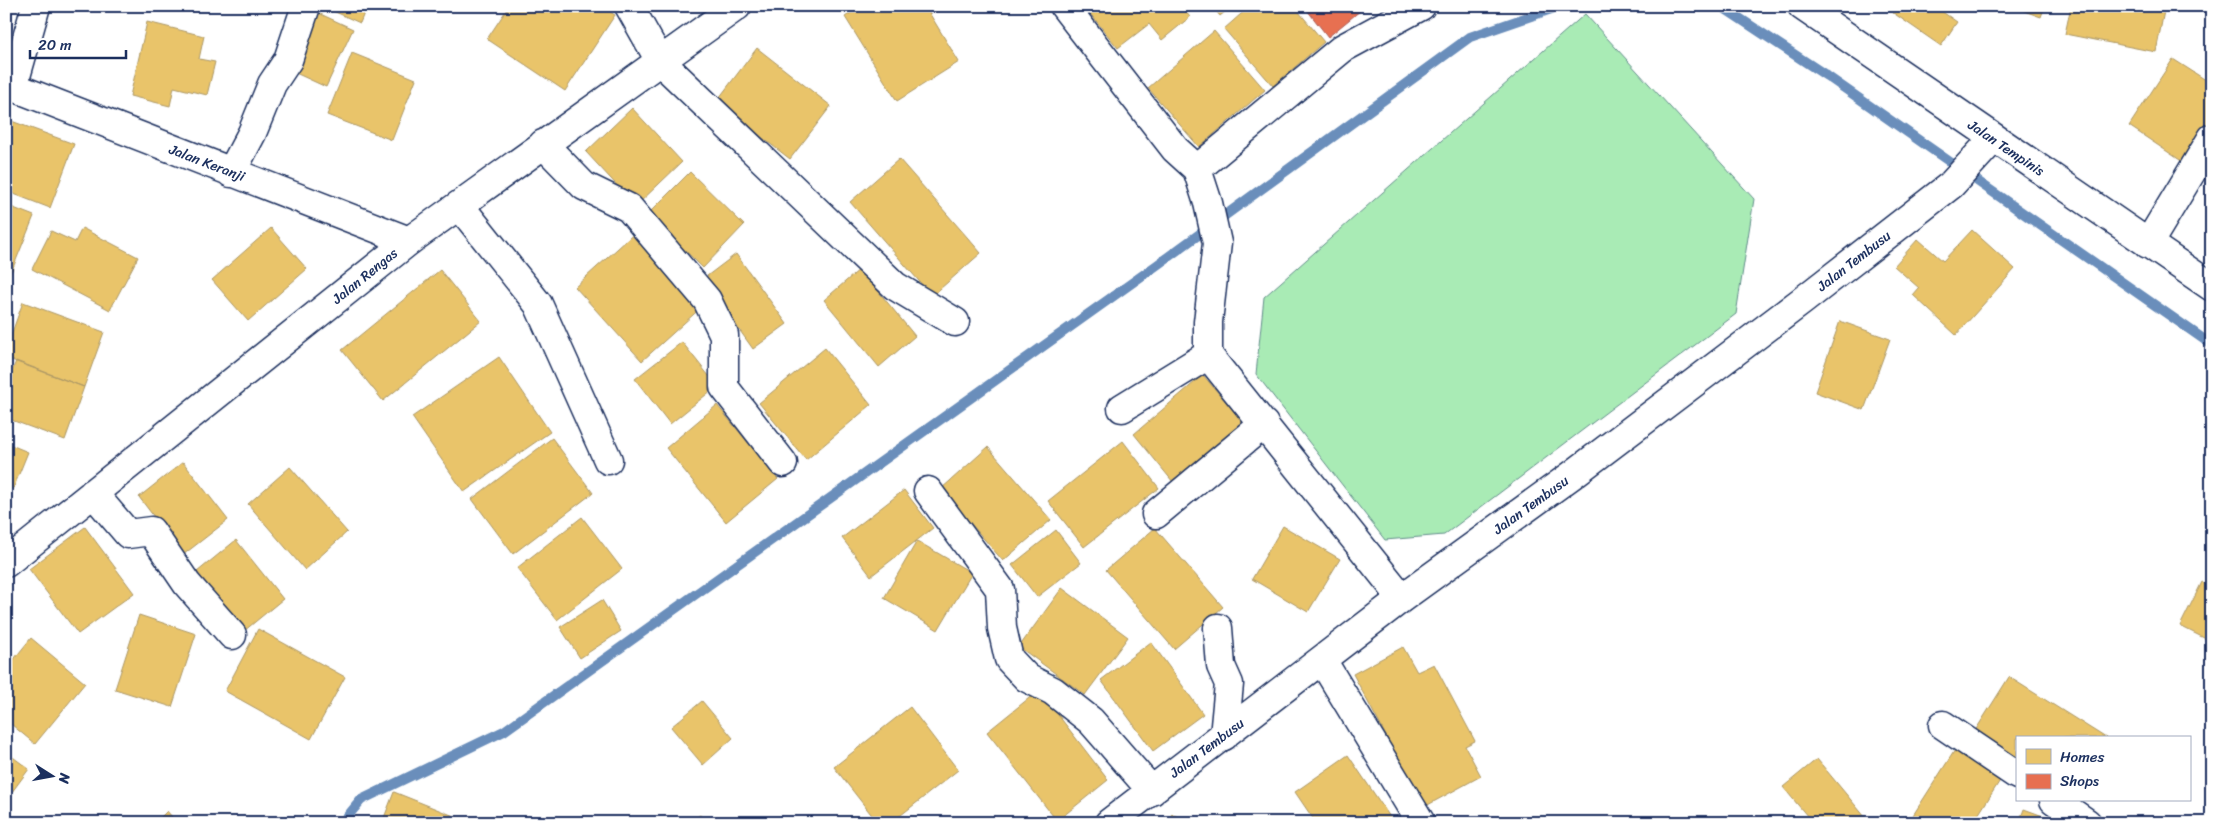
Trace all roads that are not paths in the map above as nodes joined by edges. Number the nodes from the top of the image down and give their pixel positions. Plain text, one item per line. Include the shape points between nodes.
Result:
1 (36, 6) edge
2 (306, 6) edge
3 (629, 6) edge
4 (737, 6) edge
5 (1064, 6) edge
6 (1421, 6) edge
7 (1802, 6) edge
8 (660, 61) junction
9 (10, 85) edge
10 (2212, 138) edge
11 (1993, 139) junction
12 (543, 144) junction
13 (1197, 169) junction
14 (231, 173) junction
15 (458, 205) junction
16 (409, 241) junction
17 (2148, 244) junction
18 (2212, 287) edge
19 (955, 322) dead end
20 (1208, 355) junction
21 (1122, 408) dead end
22 (1264, 424) junction
23 (608, 460) dead end
24 (784, 463) dead end
25 (928, 491) dead end
26 (93, 493) junction
27 (1156, 514) dead end
28 (6, 563) edge
29 (1402, 598) junction
30 (1218, 628) dead end
31 (232, 635) dead end
32 (1322, 660) junction
33 (1943, 725) dead end
34 (1224, 736) junction
35 (2016, 774) edge
36 (1152, 791) junction
37 (2057, 802) edge
38 (1109, 823) edge
39 (1421, 823) edge
40 (2087, 823) edge

1 - 9 street
2 - 14 street via 288,60 272,84
3 - 8 street
4 - 8 street, Jalan Rengas
5 - 13 street via 1175,149
6 - 13 street via 1343,48
7 - 11 street, Jalan Tempinis
8 - 12 street, Jalan Rengas
8 - 19 street via 895,286
9 - 14 street, Jalan Keranji
10 - 17 street
11 - 17 street, Jalan Tempinis
11 - 29 street, Jalan Tembusu via 1951,185 1580,469
12 - 15 street, Jalan Rengas
12 - 24 street via 584,186 629,208 707,300 724,335 724,387
13 - 20 street via 1218,244 1208,322
14 - 16 street, Jalan Keranji
15 - 16 street, Jalan Rengas
15 - 23 street via 538,304
16 - 26 street, Jalan Rengas
17 - 18 street, Jalan Tempinis
20 - 21 street
20 - 22 street
22 - 27 street
22 - 29 street
25 - 36 street via 1000,589 1002,628 1009,659 1027,678 1053,691 1091,721
26 - 28 street, Jalan Rengas
26 - 31 street via 128,534 151,531 187,584
29 - 32 street, Jalan Tembusu
30 - 34 street via 1221,666 1229,684
32 - 34 street, Jalan Tembusu
32 - 39 street
33 - 35 street
34 - 36 street, Jalan Tembusu
36 - 38 street, Jalan Tembusu
37 - 40 street

